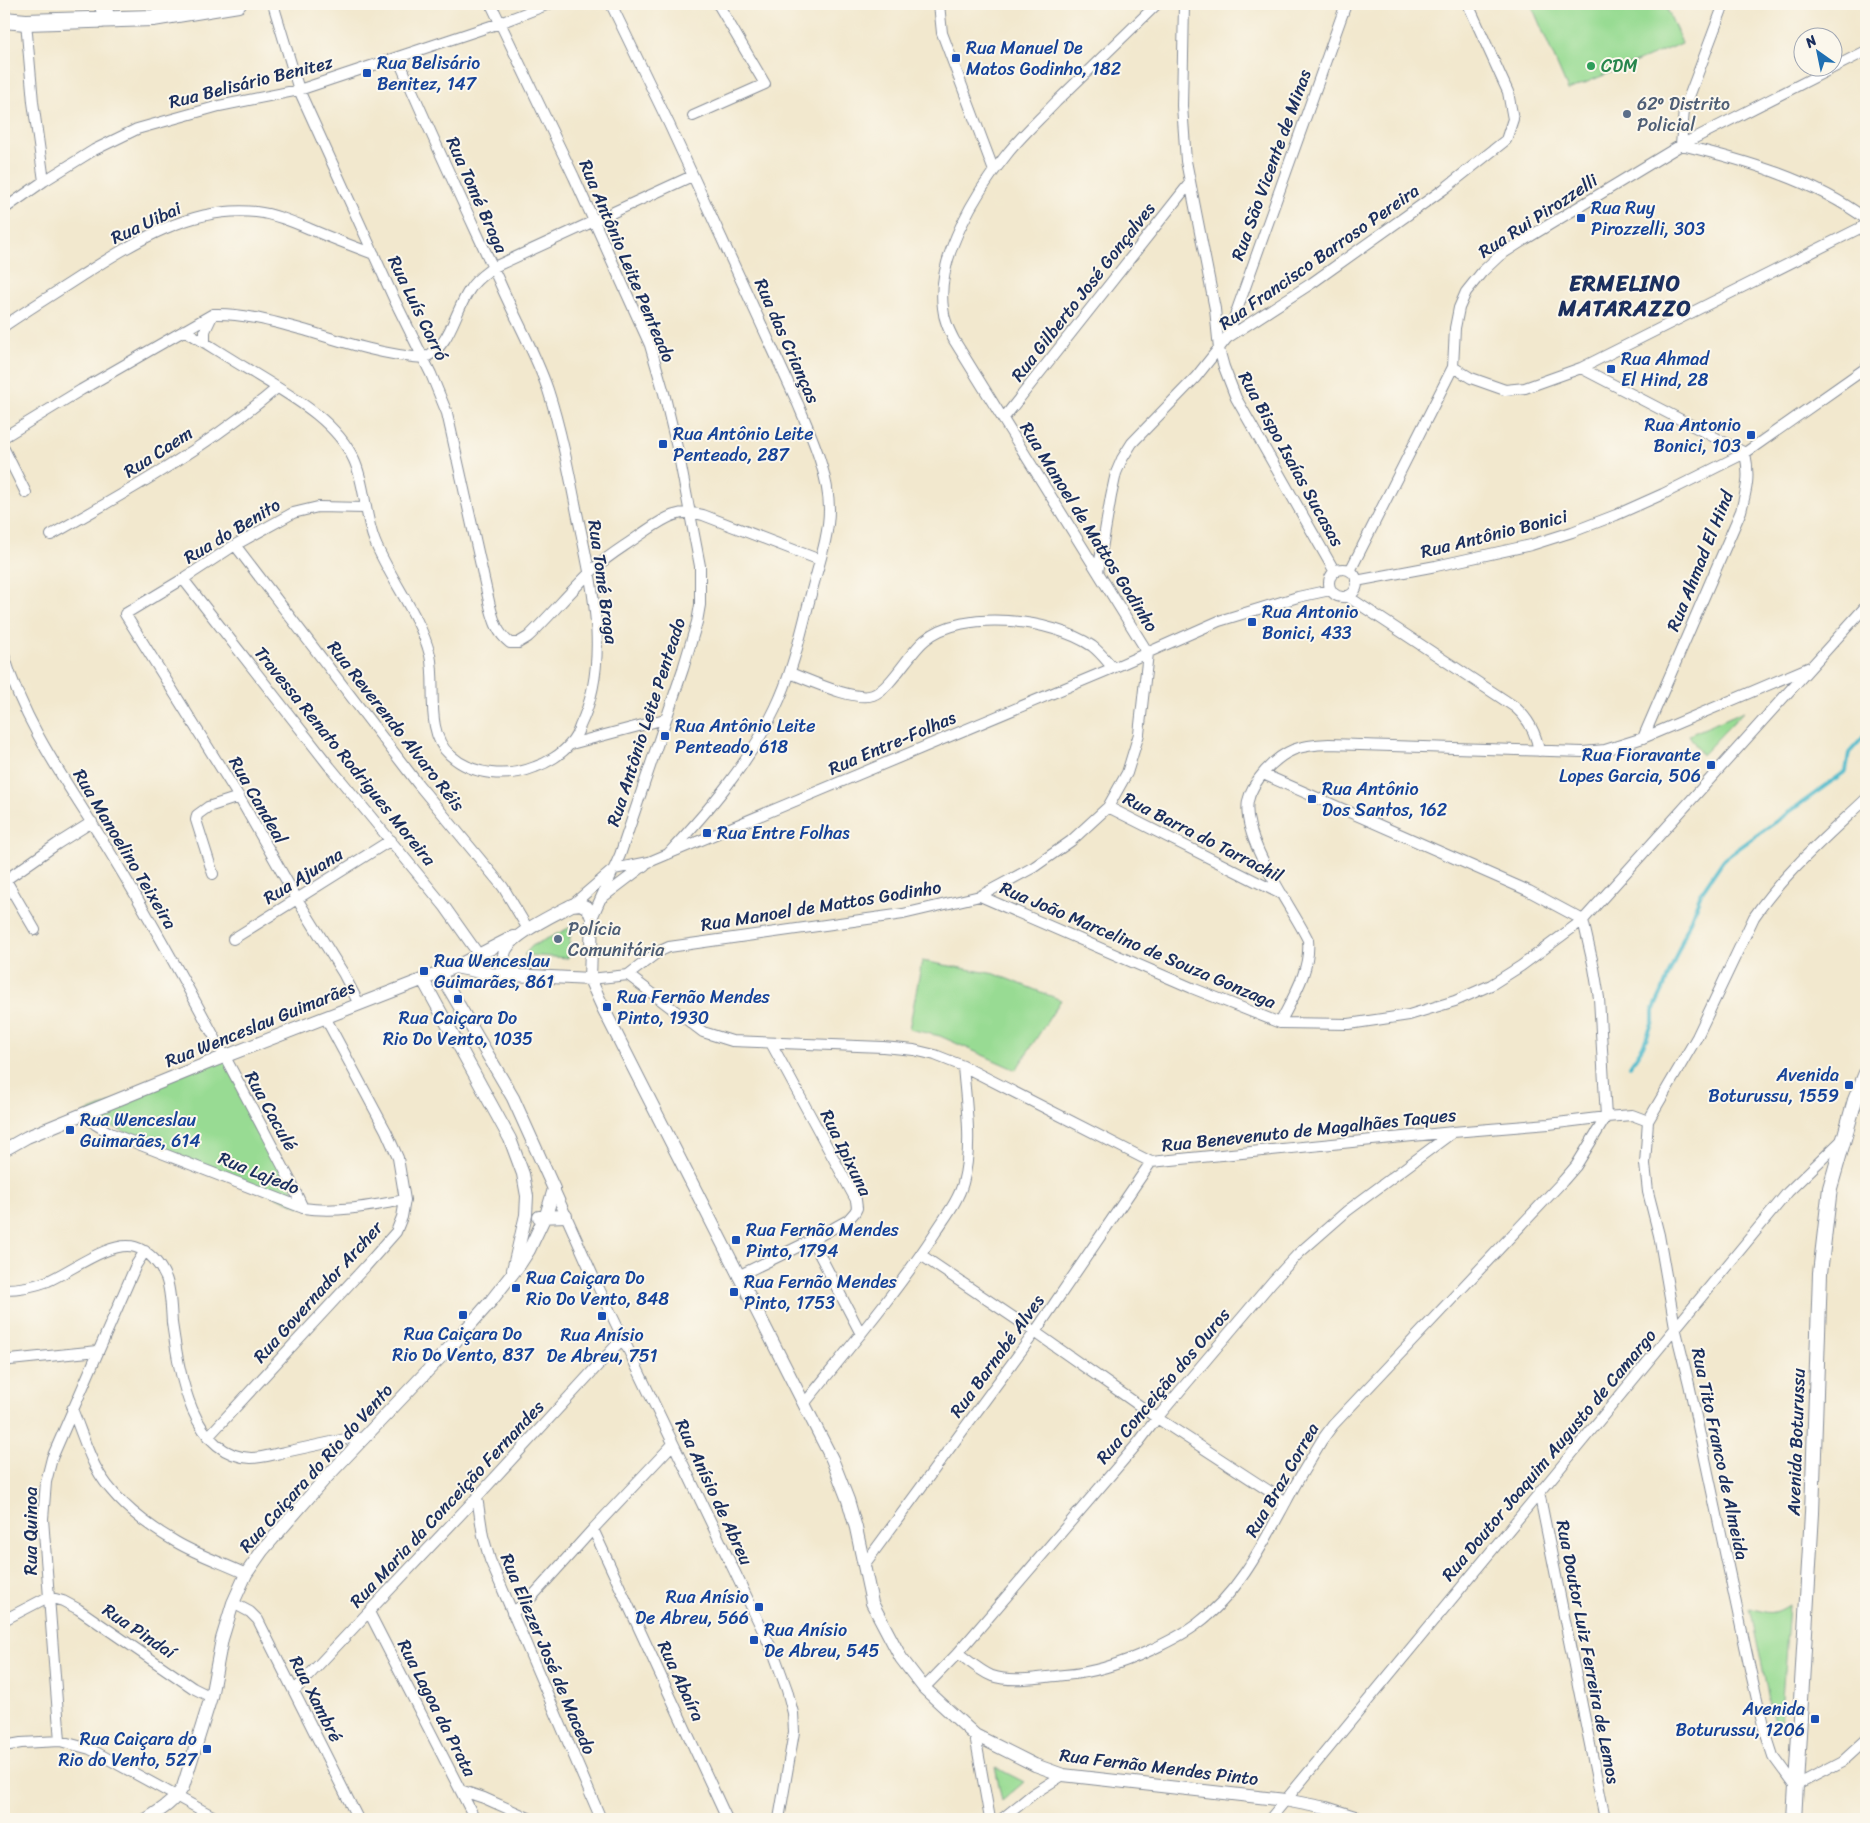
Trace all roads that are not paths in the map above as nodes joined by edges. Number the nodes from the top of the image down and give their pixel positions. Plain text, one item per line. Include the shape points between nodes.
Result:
1 (238, 4) edge
2 (274, 4) edge
3 (491, 4) edge
4 (549, 4) edge
5 (611, 4) edge
6 (718, 4) edge
7 (938, 4) edge
8 (1157, 4) edge
9 (1184, 4) edge
10 (1346, 4) edge
11 (1468, 4) edge
12 (1724, 4) edge
13 (102, 12) edge
14 (4, 20) edge
15 (26, 22) junction
16 (500, 23) junction
17 (1866, 51) edge
18 (398, 58) junction
19 (299, 90) junction
20 (692, 116) dead end
21 (1681, 145) junction
22 (994, 171) junction
23 (692, 176) junction
24 (44, 181) junction
25 (1189, 184) junction
26 (4, 209) edge
27 (1866, 219) edge
28 (593, 221) junction
29 (1866, 225) edge
30 (374, 254) junction
31 (492, 268) junction
32 (213, 314) junction
33 (4, 326) edge
34 (184, 330) junction
35 (1227, 338) junction
36 (205, 342) junction
37 (1219, 349) junction
38 (424, 358) junction
39 (1453, 367) junction
40 (1581, 368) junction
41 (1866, 368) edge
42 (277, 388) junction
43 (1003, 419) junction
44 (4, 437) edge
45 (4, 449) edge
46 (1744, 452) junction
47 (26, 493) dead end
48 (365, 508) junction
49 (690, 511) junction
50 (50, 535) dead end
51 (235, 544) junction
52 (820, 560) junction
53 (1350, 571) junction
54 (1098, 572) junction
55 (1335, 572) junction
56 (589, 574) junction
57 (183, 579) junction
58 (1356, 581) junction
59 (1330, 590) junction
60 (1347, 596) junction
61 (1866, 606) edge
62 (125, 614) joint
63 (1148, 653) junction
64 (4, 655) edge
65 (1813, 666) junction
66 (1113, 668) junction
67 (790, 673) junction
68 (665, 719) junction
69 (1643, 738) junction
70 (571, 744) junction
71 (1539, 751) junction
72 (1263, 774) junction
73 (239, 797) junction
74 (1866, 798) edge
75 (1108, 807) junction
76 (92, 822) junction
77 (391, 840) junction
78 (668, 854) junction
79 (649, 862) junction
80 (614, 869) junction
81 (213, 874) dead end
82 (4, 879) edge
83 (1283, 895) junction
84 (980, 896) junction
85 (602, 897) junction
86 (297, 899) junction
87 (572, 905) junction
88 (592, 918) junction
89 (1583, 920) junction
90 (528, 929) junction
91 (35, 930) dead end
92 (233, 939) dead end
93 (479, 955) junction
94 (455, 967) junction
95 (440, 973) junction
96 (518, 975) junction
97 (628, 975) junction
98 (590, 979) junction
99 (423, 980) junction
100 (359, 1004) junction
101 (325, 1017) junction
102 (1280, 1023) junction
103 (771, 1043) junction
104 (224, 1057) junction
105 (963, 1066) junction
106 (1866, 1073) edge
107 (83, 1114) junction
108 (1606, 1117) junction
109 (1648, 1121) junction
110 (1453, 1132) junction
111 (1845, 1136) junction
112 (4, 1150) edge
113 (1151, 1162) junction
114 (554, 1190) junction
115 (405, 1200) junction
116 (303, 1208) junction
117 (526, 1215) junction
118 (566, 1216) junction
119 (545, 1217) junction
120 (812, 1240) junction
121 (145, 1251) junction
122 (921, 1255) junction
123 (512, 1272) junction
124 (738, 1276) junction
125 (4, 1289) edge
126 (1676, 1327) junction
127 (1035, 1332) junction
128 (861, 1334) junction
129 (623, 1338) junction
130 (98, 1351) junction
131 (4, 1362) edge
132 (804, 1404) junction
133 (72, 1409) junction
134 (1157, 1418) junction
135 (208, 1437) junction
136 (364, 1439) junction
137 (674, 1444) junction
138 (1539, 1492) junction
139 (477, 1497) junction
140 (1286, 1502) junction
141 (593, 1529) junction
142 (864, 1565) junction
143 (246, 1574) junction
144 (48, 1597) junction
145 (234, 1603) junction
146 (369, 1612) junction
147 (512, 1614) junction
148 (4, 1620) edge
149 (958, 1653) junction
150 (924, 1688) junction
151 (294, 1692) junction
152 (211, 1697) junction
153 (975, 1735) junction
154 (1866, 1740) edge
155 (60, 1741) junction
156 (4, 1746) edge
157 (1063, 1775) junction
158 (1795, 1786) junction
159 (460, 1790) junction
160 (176, 1797) junction
161 (1285, 1800) junction
162 (147, 1819) edge
163 (218, 1819) edge
164 (358, 1819) edge
165 (475, 1819) edge
166 (531, 1819) edge
167 (601, 1819) edge
168 (727, 1819) edge
169 (779, 1819) edge
170 (990, 1819) edge
171 (1002, 1819) edge
172 (1270, 1819) edge
173 (1361, 1819) edge
174 (1605, 1819) edge
175 (1794, 1819) edge

1 - 13 main road via 153,18
2 - 19 street, Rua Luís Corró
3 - 16 street, Rua Antônio Leite Penteado
4 - 16 street, Rua Belisário Benitez
5 - 23 street, Rua das Crianças
6 - 20 street via 765,84
7 - 22 street via 942,33
8 - 22 street, Rua Manoel de Mattos Godinho via 1033,125
9 - 25 street, Rua Bispo Isaías Sucasas via 1182,106
10 - 35 street, Rua São Vicente de Minas
11 - 35 street, Rua Francisco Barroso Pereira via 1508,92 1513,119 1506,140 1436,194
12 - 21 street via 1684,110
13 - 15 main road
14 - 15 main road
15 - 24 street
16 - 18 street, Rua Belisário Benitez
16 - 28 street, Rua Antônio Leite Penteado
17 - 21 street, Rua Rui Pirozzelli
18 - 19 street, Rua Belisário Benitez
18 - 31 street, Rua Tomé Braga
19 - 24 street, Rua Belisário Benitez via 219,106 137,128
19 - 30 street, Rua Luís Corró
21 - 27 street via 1755,165 1832,198
21 - 39 street, Rua Rui Pirozzelli via 1507,251 1482,272 1466,292 1459,308
22 - 43 street, Rua Manoel de Mattos Godinho via 956,238 943,276 942,297 943,310 954,340
23 - 28 street
23 - 52 street, Rua das Crianças via 813,441 825,481 829,509
24 - 26 street, Rua Belisário Benitez
25 - 37 street, Rua Bispo Isaías Sucasas
25 - 43 street, Rua Gilberto José Gonçalves
28 - 31 street
28 - 49 street, Rua Antônio Leite Penteado via 650,345
29 - 40 street
30 - 33 street, Rua Uibai via 287,220 256,212 206,215 166,227 110,257
30 - 38 street, Rua Luís Corró
31 - 38 street via 469,289 437,350
31 - 56 street, Rua Tomé Braga via 548,391 568,466
32 - 34 street
32 - 36 street via 205,331
32 - 38 street via 272,321 370,349
34 - 36 street, Rua Tomé Braga
34 - 44 street
35 - 37 street, Rua Francisco Barroso Pereira
36 - 42 street, Rua Tomé Braga
37 - 54 street, Rua Francisco Barroso Pereira via 1132,443 1122,459 1110,496
37 - 55 street, Rua Bispo Isaías Sucasas via 1236,398
38 - 56 street, Rua Luís Corró via 451,426 488,597 501,637 510,643 518,643 528,636
39 - 40 street via 1471,378 1505,390 1525,388
39 - 53 street
40 - 46 street
41 - 46 street, Rua Antônio Bonici
42 - 48 street, Rua Tomé Braga via 316,415 347,446 362,481
42 - 50 street, Rua Caem via 237,420 164,468
43 - 54 street, Rua Manoel de Mattos Godinho
45 - 47 street
46 - 58 street, Rua Antônio Bonici via 1663,494 1572,532 1531,545
46 - 69 street, Rua Ahmad El Hind via 1748,487 1741,510
48 - 51 street, Rua do Benito via 306,508
48 - 70 street, Rua Tomé Braga via 374,540 429,650 435,728 438,740 449,755 469,767 512,774 548,761
49 - 52 street
49 - 56 street via 669,516
49 - 68 street, Rua Antônio Leite Penteado via 700,566 700,605 683,669
51 - 57 street, Rua do Benito
51 - 90 street, Rua Reverendo Alvaro Réis via 418,784 503,887
52 - 67 street, Rua das Crianças
53 - 55 street via 1340,569
53 - 58 street
54 - 63 street, Rua Manoel de Mattos Godinho
55 - 59 street via 1330,577
56 - 70 street, Rua Tomé Braga via 596,626 595,682 588,710
57 - 62 street, Rua do Benito
57 - 77 street, Travessa Renato Rodrigues Moreira
58 - 60 street via 1356,587
59 - 60 street via 1340,597
59 - 63 street via 1219,621
60 - 71 street via 1514,707 1534,731
61 - 65 street, Rua João Marcelino de Souza Gonzaga
62 - 73 street, Rua Candeal
63 - 66 street, Rua Entre-Folhas
63 - 75 street, Rua Manoel de Mattos Godinho via 1139,734 1126,773
64 - 76 street, Rua Manoelino Teixeira via 50,759
65 - 69 street
65 - 89 street, Rua João Marcelino de Souza Gonzaga
66 - 67 street via 1092,646 1074,637 1032,623 991,620 940,629 917,647 883,689 864,697 852,696
66 - 78 street, Rua Entre-Folhas
67 - 78 street, Rua das Crianças via 775,709 744,763
68 - 70 street
68 - 80 street, Rua Antônio Leite Penteado
69 - 71 street via 1605,750
71 - 72 street via 1316,744 1290,750
72 - 83 street via 1248,801 1248,815 1258,851
72 - 89 street via 1529,891
73 - 81 street via 208,807 197,815
73 - 86 street, Rua Candeal
74 - 109 street via 1766,899 1754,917 1697,1038
75 - 83 street, Rua Barra do Tarrachil
75 - 84 street, Rua Manoel de Mattos Godinho via 1071,841 1034,867
76 - 82 street
76 - 104 street, Rua Manoelino Teixeira via 178,970
77 - 86 street, Rua Ajuana
77 - 93 street, Travessa Renato Rodrigues Moreira
78 - 79 street, Rua Entre-Folhas
79 - 80 street, Rua Entre-Folhas
79 - 85 street, Rua Entre-Folhas
80 - 85 street, Rua Antônio Leite Penteado
80 - 87 street
82 - 91 street
83 - 102 street via 1308,940 1310,953 1307,967
84 - 97 street, Rua Manoel de Mattos Godinho via 903,914 669,947
84 - 102 street, Rua João Marcelino de Souza Gonzaga
85 - 88 street, Rua Antônio Leite Penteado
86 - 92 street, Rua Ajuana
86 - 100 street, Rua Candeal
87 - 88 street via 584,905
87 - 90 street
88 - 98 street
89 - 102 street, Rua João Marcelino de Souza Gonzaga via 1491,985 1455,1000 1409,1015 1349,1024
89 - 108 street via 1599,998
90 - 93 street, Rua Wenceslau Guimarães
90 - 96 street via 504,952 506,964
93 - 94 street, Rua Wenceslau Guimarães
94 - 95 street, Rua Wenceslau Guimarães
94 - 96 street
95 - 99 street, Rua Wenceslau Guimarães
95 - 114 street via 512,1098
96 - 98 street
97 - 98 street
97 - 103 street, Rua Benevenuto de Magalhães Taques via 703,1032 732,1041
98 - 124 street, Rua Fernão Mendes Pinto
99 - 100 street, Rua Wenceslau Guimarães
99 - 117 street, Rua Caiçara do Rio do Vento via 510,1139 523,1174
100 - 101 street, Rua Wenceslau Guimarães
101 - 104 street, Rua Wenceslau Guimarães
101 - 115 street, Rua Governador Archer via 398,1158
103 - 105 street, Rua Benevenuto de Magalhães Taques via 914,1050
103 - 120 street, Rua Ipixuna via 856,1200 853,1216
104 - 107 street, Rua Wenceslau Guimarães
104 - 116 street, Rua Caculé
105 - 113 street, Rua Benevenuto de Magalhães Taques
105 - 122 street via 967,1164 963,1185
106 - 111 main road, Avenida Boturussu
107 - 112 street, Rua Wenceslau Guimarães
107 - 116 street, Rua Lajedo via 110,1133
108 - 109 street, Rua Benevenuto de Magalhães Taques via 1632,1115
108 - 110 street, Rua Benevenuto de Magalhães Taques
108 - 140 street, Rua Braz Correa via 1563,1181 1333,1426
109 - 126 street, Rua Tito Franco de Almeida via 1645,1164 1648,1192
110 - 113 street, Rua Benevenuto de Magalhães Taques
110 - 134 street, Rua Conceição dos Ouros via 1347,1211 1298,1254
111 - 126 street, Rua Doutor Joaquim Augusto de Camargo via 1788,1192
111 - 158 main road, Avenida Boturussu via 1828,1201 1820,1273 1812,1513
113 - 127 street, Rua Barnabé Alves
114 - 118 street, Rua Anísio de Abreu
114 - 119 street, Rua Caiçara do Rio do Vento
115 - 116 street, Rua Lajedo via 331,1211
115 - 135 street, Rua Governador Archer via 396,1232
117 - 119 street
117 - 123 street, Rua Caiçara do Rio do Vento
118 - 119 street
118 - 129 street, Rua Anísio de Abreu
119 - 123 street, Rua Caiçara do Rio do Vento via 529,1250
120 - 124 street, Rua Ipixuna
120 - 128 street
121 - 125 street via 133,1246 112,1248 47,1282
121 - 130 street, Rua Quinoa
121 - 135 street via 159,1264 167,1280 174,1336 187,1395
122 - 127 street
122 - 128 street
123 - 136 street, Rua Caiçara do Rio do Vento via 454,1344
124 - 132 street, Rua Fernão Mendes Pinto
126 - 138 street, Rua Doutor Joaquim Augusto de Camargo
126 - 158 street, Rua Tito Franco de Almeida via 1763,1725 1773,1756
127 - 134 street
127 - 142 street, Rua Barnabé Alves
128 - 132 street
129 - 137 street, Rua Anísio de Abreu
129 - 139 street, Rua Maria da Conceição Fernandes
130 - 131 street
130 - 133 street, Rua Quinoa
132 - 142 street, Rua Fernão Mendes Pinto via 832,1459 848,1500
133 - 143 street via 95,1467 128,1508 177,1543
133 - 144 street, Rua Quinoa via 46,1482 43,1519
134 - 140 street
134 - 149 street, Rua Conceição dos Ouros
135 - 136 street via 231,1454 251,1458 355,1437
136 - 143 street, Rua Caiçara do Rio do Vento via 262,1551
137 - 141 street
137 - 169 street, Rua Anísio de Abreu via 774,1654 787,1690 794,1732
138 - 161 street, Rua Doutor Joaquim Augusto de Camargo
138 - 174 street, Rua Doutor Luiz Ferreira de Lemos
139 - 146 street, Rua Maria da Conceição Fernandes
139 - 147 street, Rua Eliezer José de Macedo via 490,1560
140 - 149 street, Rua Braz Correa via 1257,1556 1219,1604 1198,1624 1139,1656 1090,1672 1005,1678 982,1670
141 - 147 street via 530,1599
141 - 168 street, Rua Abaíra
142 - 150 street, Rua Fernão Mendes Pinto via 872,1603 902,1658
143 - 145 street, Rua Caiçara do Rio do Vento
144 - 148 street
144 - 152 street, Rua Pindaí via 78,1609
144 - 155 street, Rua Quinoa
145 - 151 street, Rua Xambré via 258,1620
145 - 152 street, Rua Caiçara do Rio do Vento via 222,1639
146 - 151 street, Rua Maria da Conceição Fernandes
146 - 159 street, Rua Lagoa da Prata
147 - 167 street, Rua Eliezer José de Macedo
149 - 150 street, Rua Conceição dos Ouros
150 - 153 street, Rua Fernão Mendes Pinto
151 - 164 street, Rua Xambré
152 - 160 street, Rua Caiçara do Rio do Vento via 186,1778
153 - 157 street, Rua Fernão Mendes Pinto via 1034,1765
153 - 170 street
154 - 158 street via 1843,1762
155 - 156 street
155 - 160 street via 90,1749
157 - 161 street, Rua Fernão Mendes Pinto
157 - 171 street
158 - 175 main road, Avenida Boturussu
159 - 165 street, Rua Lagoa da Prata
159 - 166 street
160 - 162 street, Rua Caiçara do Rio do Vento
160 - 163 street
161 - 172 street, Rua Doutor Joaquim Augusto de Camargo
161 - 173 street, Rua Fernão Mendes Pinto

